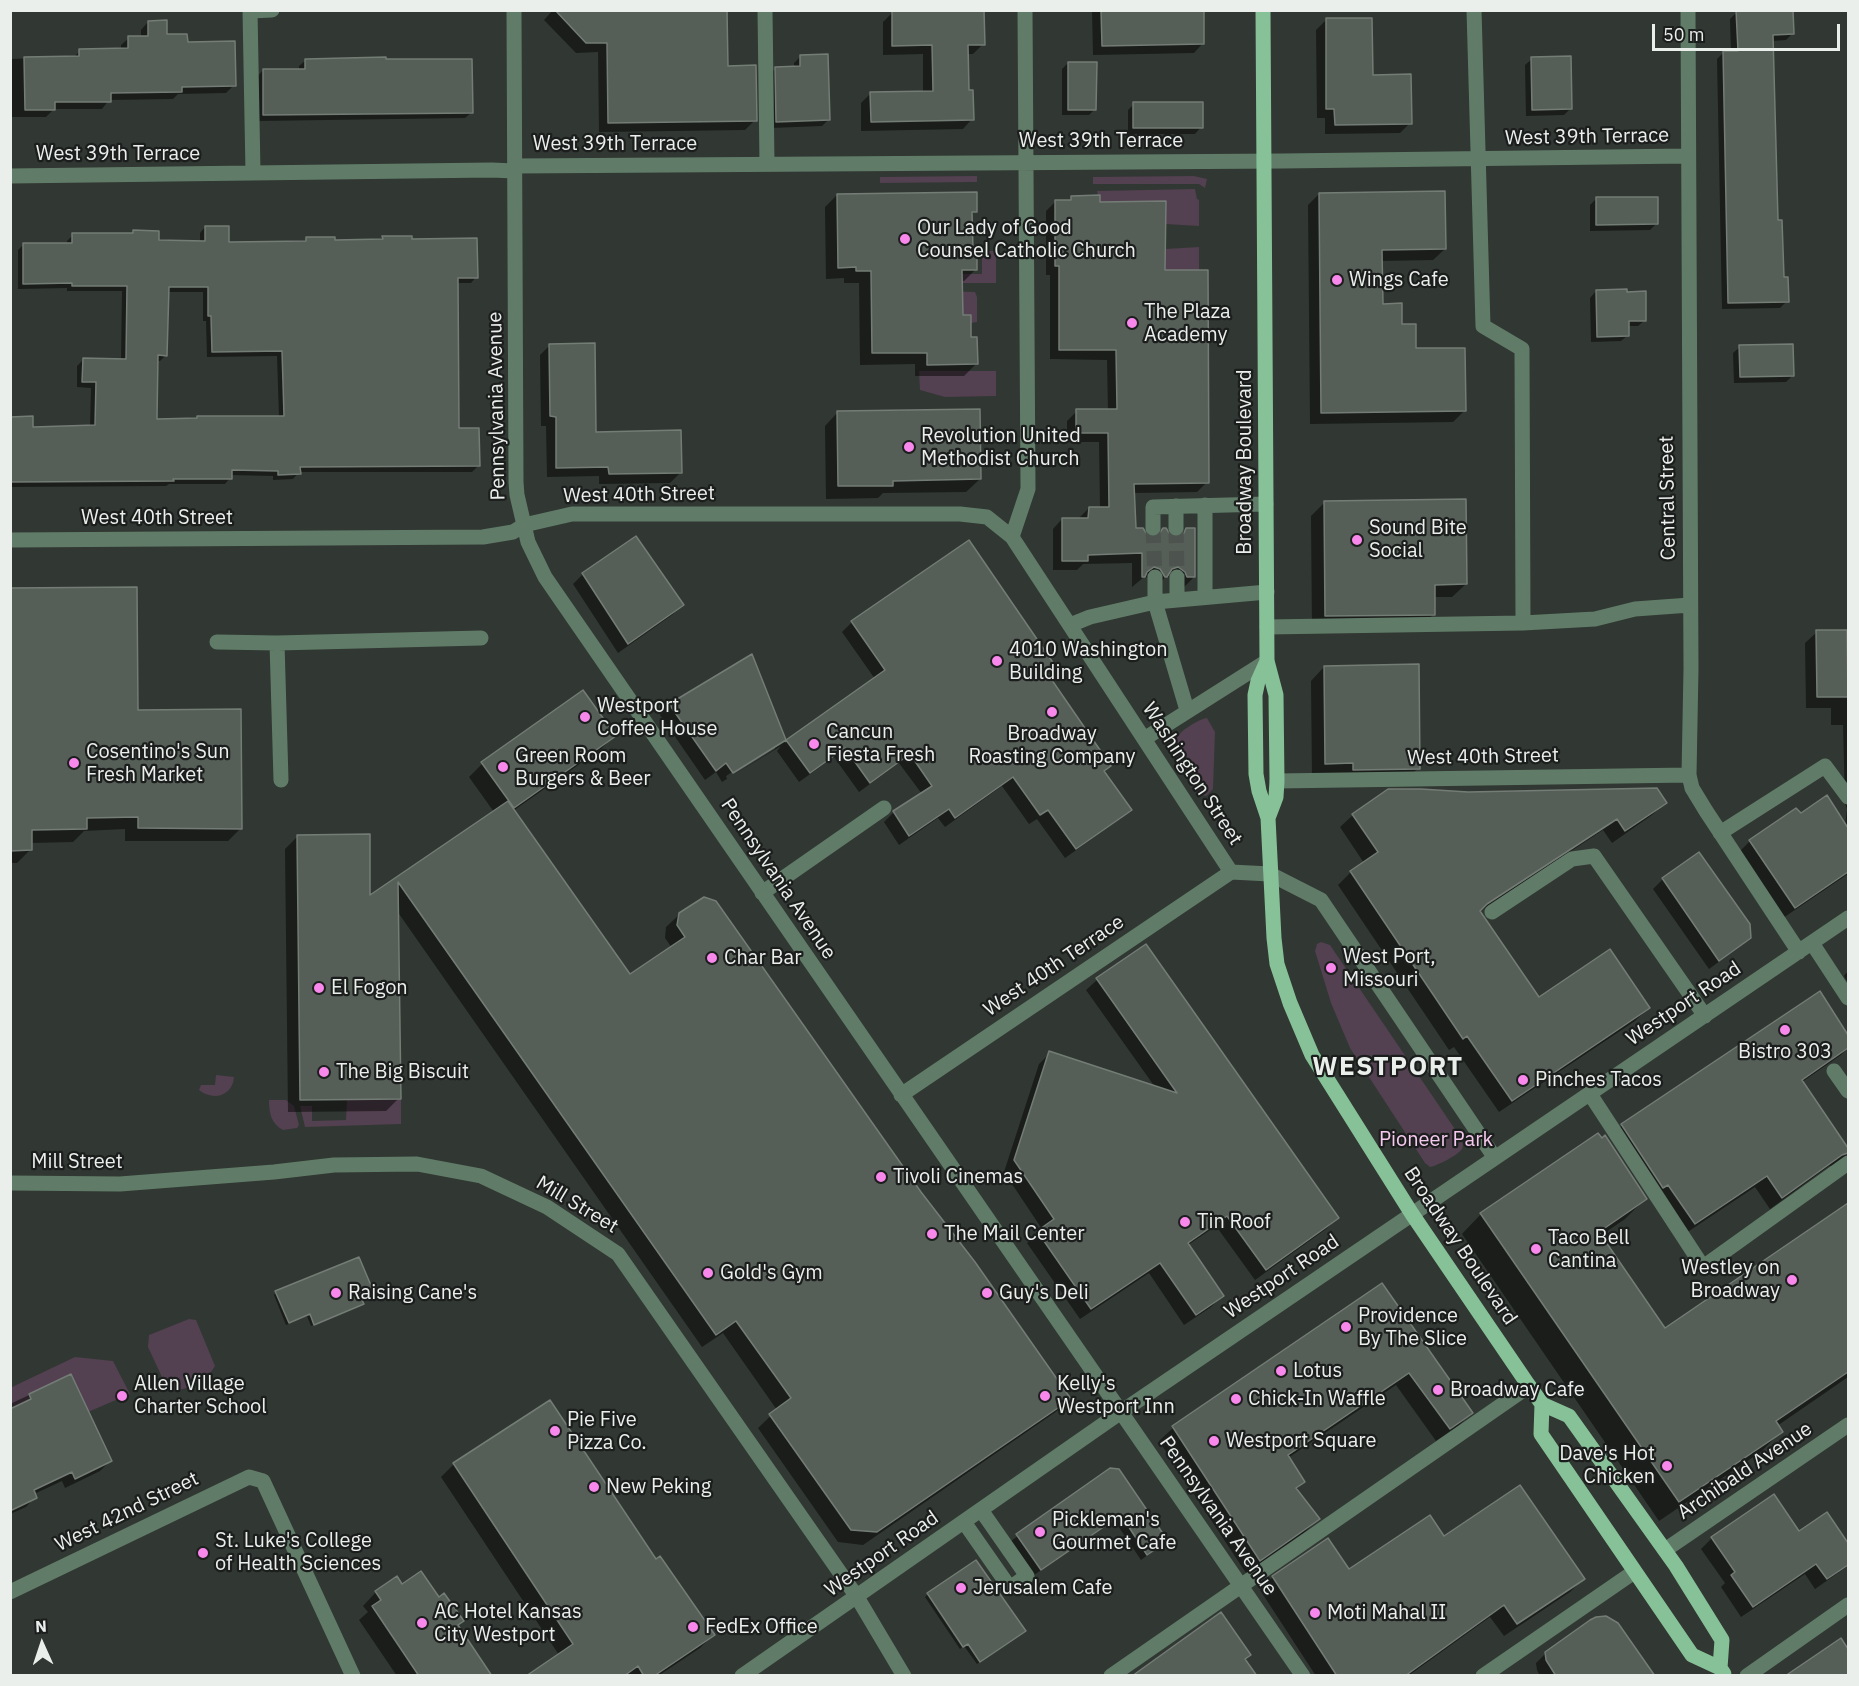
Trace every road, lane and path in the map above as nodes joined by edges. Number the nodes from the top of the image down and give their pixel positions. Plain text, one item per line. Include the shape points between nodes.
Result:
1 (272, 10) edge
2 (514, 10) edge
3 (765, 10) edge
4 (1024, 10) edge
5 (1263, 10) edge
6 (1474, 10) edge
7 (1688, 10) edge
8 (250, 11) edge
9 (1688, 156) junction
10 (1477, 159) junction
11 (1264, 161) junction
12 (1026, 163) junction
13 (766, 164) junction
14 (514, 169) junction
15 (253, 173) junction
16 (10, 176) edge
17 (1266, 504) junction
18 (1205, 505) junction
19 (1176, 506) junction
20 (524, 525) junction
21 (1153, 528) tunnel mouth
22 (1176, 528) tunnel mouth
23 (1012, 537) junction
24 (10, 540) edge
25 (1177, 577) tunnel mouth
26 (1155, 578) tunnel mouth
27 (1267, 592) junction
28 (1205, 596) junction
29 (1177, 599) junction
30 (1155, 602) junction
31 (1690, 605) junction
32 (1522, 623) junction
33 (1070, 625) junction
34 (1267, 627) junction
35 (481, 638) dead end
36 (217, 642) dead end
37 (277, 643) junction
38 (1267, 661) junction
39 (1187, 710) junction
40 (1144, 739) junction
41 (1689, 775) junction
42 (281, 780) dead end
43 (1277, 781) junction
44 (1848, 797) edge
45 (884, 808) dead end
46 (1268, 818) junction
47 (1720, 833) junction
48 (1231, 872) junction
49 (1270, 874) junction
50 (762, 893) junction
51 (1492, 912) dead end
52 (1848, 918) edge
53 (1812, 943) junction
54 (1799, 952) junction
55 (1848, 998) edge
56 (1705, 1016) junction
57 (1834, 1071) dead end
58 (1848, 1091) edge
59 (1590, 1094) junction
60 (901, 1095) junction
61 (1495, 1158) junction
62 (1848, 1163) edge
63 (10, 1183) edge
64 (1412, 1214) junction
65 (1529, 1386) junction
66 (1542, 1404) junction
67 (1121, 1412) junction
68 (1848, 1425) edge
69 (981, 1510) junction
70 (964, 1522) junction
71 (1665, 1550) junction
72 (1634, 1572) junction
73 (1240, 1586) junction
74 (10, 1592) edge
75 (857, 1597) junction
76 (1848, 1605) edge
77 (1723, 1672) edge
78 (353, 1676) edge
79 (742, 1676) edge
80 (904, 1676) edge
81 (1111, 1676) edge
82 (1302, 1676) edge
83 (1483, 1676) edge
84 (1747, 1676) edge

1 - 8 street
2 - 14 street, Pennsylvania Avenue
3 - 13 street
4 - 12 street
5 - 11 main road, Broadway Boulevard
6 - 10 street
7 - 9 street, Central Street
8 - 15 street
9 - 10 street, West 39th Terrace
9 - 31 street, Central Street
10 - 11 street, West 39th Terrace
10 - 32 street via 1483,326 1522,349
11 - 12 street, West 39th Terrace
11 - 17 main road, Broadway Boulevard
12 - 13 street, West 39th Terrace
12 - 23 street via 1028,489
13 - 14 street, West 39th Terrace
14 - 15 street, West 39th Terrace
14 - 20 street, Pennsylvania Avenue via 516,482
15 - 16 street, West 39th Terrace
17 - 18 street
17 - 27 main road, Broadway Boulevard
18 - 19 street
18 - 28 street
19 - 21 street via 1153,507
19 - 22 street
20 - 23 street, West 40th Street via 572,514 960,514 987,517
20 - 24 street, West 40th Street via 513,532 483,537
20 - 50 street, Pennsylvania Avenue via 545,577
23 - 33 street, Washington Street
25 - 29 street
26 - 30 street
27 - 28 street
27 - 34 main road, Broadway Boulevard
28 - 29 street
29 - 30 street
30 - 33 street
30 - 39 street
31 - 32 street via 1635,609 1595,619
31 - 41 street, Central Street
32 - 34 street
33 - 40 street, Washington Street
34 - 38 main road, Broadway Boulevard
35 - 37 street
36 - 37 street
37 - 42 street
38 - 39 street
38 - 43 main road, Broadway Boulevard via 1276,694
38 - 46 main road, Broadway Boulevard via 1255,695 1256,774
39 - 40 street
40 - 48 street, Washington Street
41 - 43 street, West 40th Street
41 - 47 street, Central Street via 1692,788
43 - 46 main road, Broadway Boulevard
44 - 47 street via 1825,766
45 - 50 street
46 - 49 main road, Broadway Boulevard
47 - 54 street, Central Street
48 - 49 street, Washington Street
48 - 60 street, West 40th Terrace
49 - 61 street via 1321,900
49 - 64 main road, Broadway Boulevard via 1277,964 1290,1003 1312,1055
50 - 60 street, Pennsylvania Avenue
51 - 56 street via 1572,859 1594,856
52 - 53 street, Westport Road
53 - 54 street, Westport Road
53 - 55 street
54 - 56 street, Westport Road
56 - 59 street, Westport Road
57 - 58 street
59 - 61 street, Westport Road
59 - 62 street via 1703,1267
60 - 67 street, Pennsylvania Avenue
61 - 64 street, Westport Road
63 - 75 street, Mill Street via 120,1184 334,1165 417,1164 481,1176 548,1207 618,1254
64 - 65 main road, Broadway Boulevard
64 - 67 street, Westport Road
65 - 66 main road, Broadway Boulevard
65 - 73 street
66 - 71 main road, Broadway Boulevard via 1569,1416
66 - 72 main road, Broadway Boulevard via 1541,1434
67 - 69 street, Westport Road
67 - 73 street, Pennsylvania Avenue
68 - 71 street, Archibald Avenue
69 - 70 street, Westport Road
69 - 70 street via 1027,1576 1010,1588
70 - 75 street, Westport Road
71 - 77 main road, Broadway Boulevard via 1722,1640
72 - 77 main road, Broadway Boulevard via 1692,1655
72 - 83 street
73 - 81 street
73 - 82 street, Pennsylvania Avenue
74 - 78 street, West 42nd Street via 249,1477 263,1481
75 - 79 street, Westport Road
75 - 80 street, Mill Street
76 - 84 street

